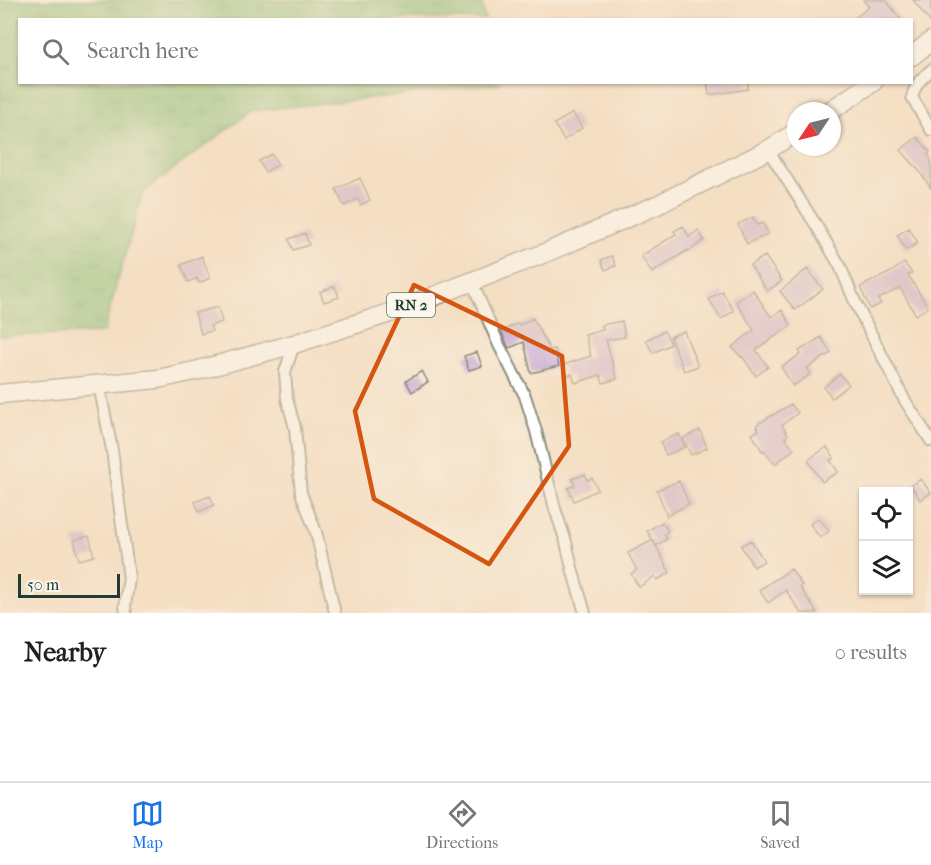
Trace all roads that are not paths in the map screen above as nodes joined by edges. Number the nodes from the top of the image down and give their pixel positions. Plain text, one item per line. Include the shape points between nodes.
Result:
1 (931, 41) edge
2 (913, 55) edge
3 (931, 70) edge
4 (870, 84) edge
5 (841, 104) edge
6 (931, 130) edge
7 (787, 138) edge
8 (768, 150) junction
9 (472, 282) junction
10 (294, 344) junction
11 (99, 385) junction
12 (0, 394) edge
13 (931, 441) edge
14 (126, 613) edge
15 (335, 613) edge
16 (585, 613) edge

1 - 2 main road
3 - 6 street via 914,87 912,97
4 - 5 main road
7 - 8 main road, RN 2
8 - 9 main road, RN 2 via 657,205
8 - 13 street via 840,266 904,399
9 - 10 main road, RN 2
9 - 16 street via 525,396
10 - 11 main road, RN 2 via 158,379
10 - 15 street via 285,372 286,399 295,428 301,493 316,532
11 - 12 main road, RN 2
11 - 14 street via 129,578

